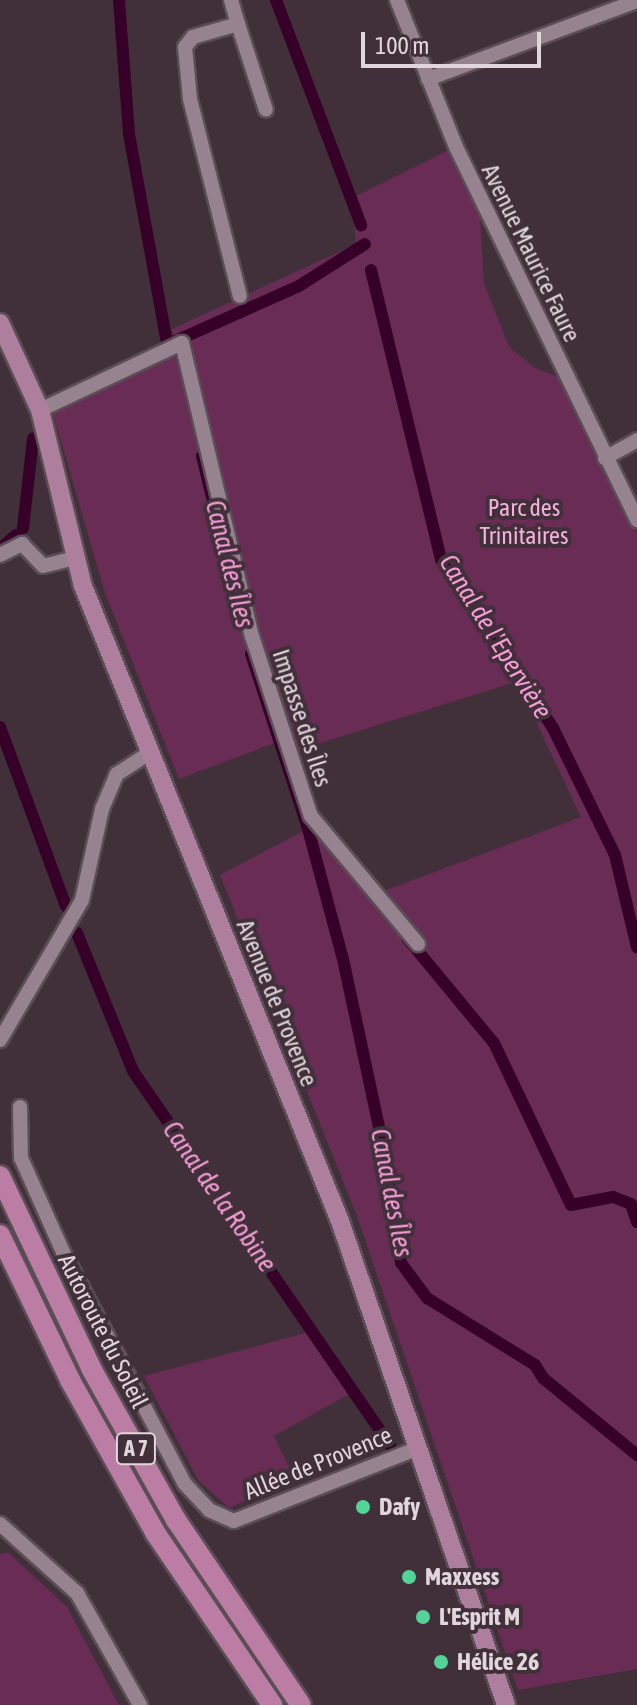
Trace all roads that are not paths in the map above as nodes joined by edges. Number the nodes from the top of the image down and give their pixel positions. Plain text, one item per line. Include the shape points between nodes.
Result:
1 (231, 0) edge
2 (397, 0) edge
3 (637, 1) edge
4 (238, 24) junction
5 (428, 79) junction
6 (266, 110) dead end
7 (240, 296) dead end
8 (0, 323) edge
9 (40, 410) junction
10 (637, 440) edge
11 (605, 458) junction
12 (637, 520) edge
13 (0, 555) edge
14 (76, 558) junction
15 (149, 753) junction
16 (418, 944) dead end
17 (0, 1040) edge
18 (20, 1107) dead end
19 (0, 1176) edge
20 (0, 1235) edge
21 (418, 1448) junction
22 (0, 1524) edge
23 (140, 1705) edge
24 (272, 1705) edge
25 (301, 1705) edge
26 (506, 1705) edge

1 - 4 street
2 - 5 street, Avenue Maurice Faure
3 - 5 street
4 - 6 street
4 - 7 street via 193,37 185,47 190,99
5 - 11 street, Avenue Maurice Faure
8 - 9 main road, Avenue de Provence
9 - 14 main road, Avenue de Provence
9 - 16 street, Impasse des Îles via 182,343 252,636 311,816
10 - 11 street
11 - 12 street, Avenue Maurice Faure
13 - 14 street via 22,544 43,566
14 - 15 main road, Avenue de Provence
15 - 17 street via 124,766 105,800 82,900
15 - 21 main road, Avenue de Provence via 340,1221
18 - 21 street, Allée de Provence via 21,1158 63,1252 185,1484 209,1510 234,1521
19 - 25 highway, Autoroute du Soleil / A 7 via 91,1368 176,1520
20 - 24 highway, Autoroute du Soleil / A 7 via 70,1380 156,1534
21 - 26 main road, Avenue de Provence
22 - 23 street via 77,1593

